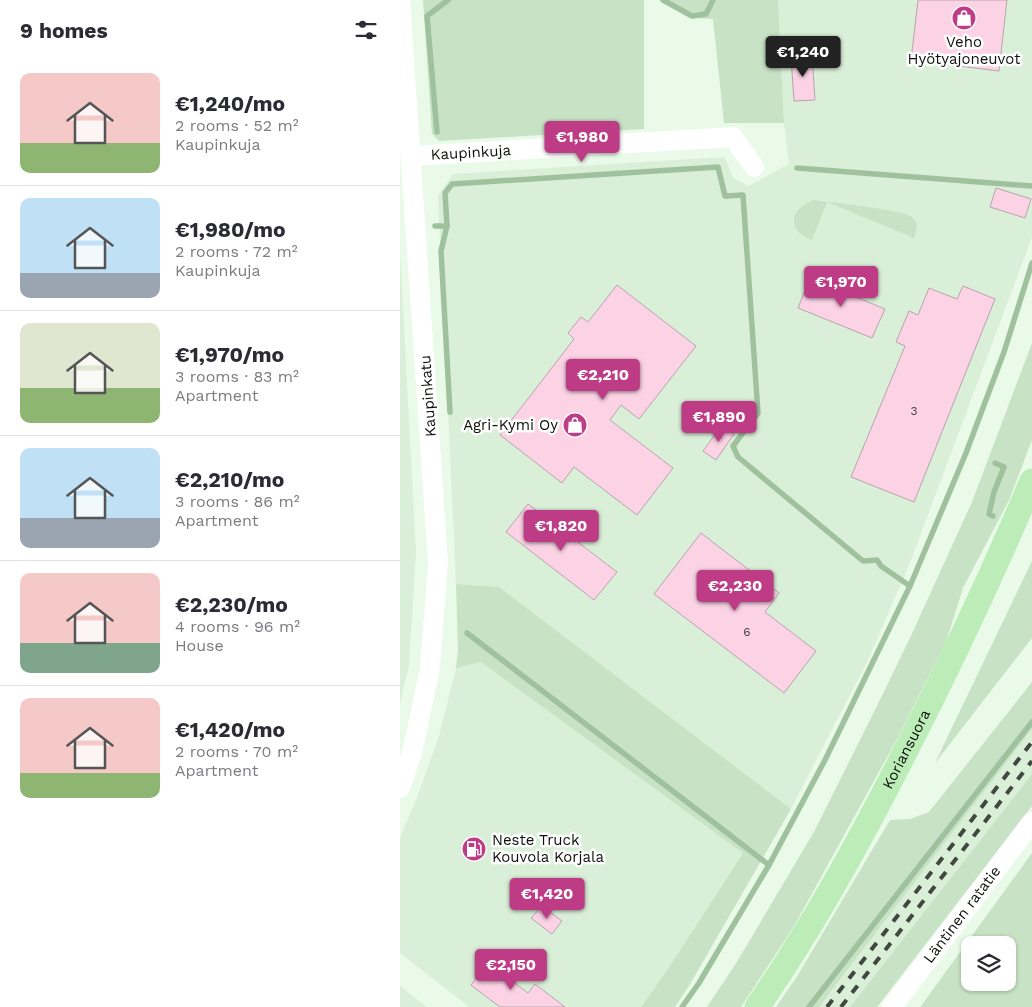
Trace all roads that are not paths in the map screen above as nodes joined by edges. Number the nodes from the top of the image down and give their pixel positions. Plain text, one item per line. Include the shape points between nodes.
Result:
1 (400, 0) edge
2 (412, 156) junction
3 (754, 166) dead end
4 (1032, 481) edge
5 (400, 788) edge
6 (1032, 822) edge
7 (757, 1007) edge
8 (892, 1007) edge

1 - 2 street, Kaupinkatu
2 - 3 street, Kaupinkuja via 734,137
2 - 5 street, Kaupinkatu via 438,563 430,668 412,753
4 - 7 main road, Koriansuora via 972,618 884,794 803,937
6 - 8 street, Läntinen ratatie

